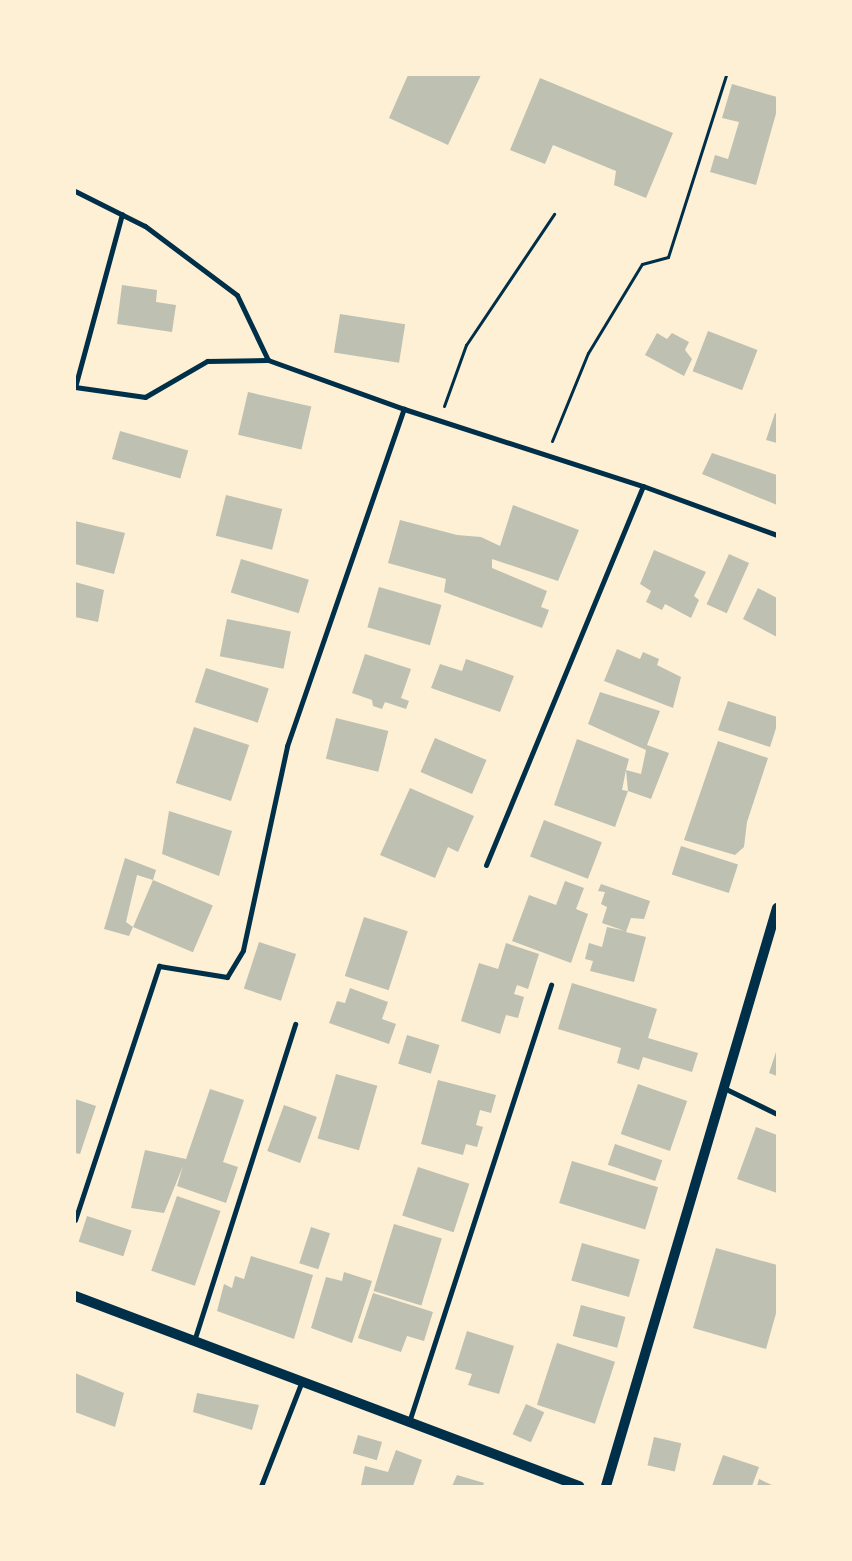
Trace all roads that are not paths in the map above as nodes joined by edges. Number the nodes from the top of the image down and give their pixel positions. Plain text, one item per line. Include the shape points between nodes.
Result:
1 (75, 191) edge
2 (122, 214) junction
3 (268, 360) junction
4 (75, 387) edge
5 (404, 409) junction
6 (643, 486) junction
7 (777, 535) edge
8 (486, 865) dead end
9 (777, 908) edge
10 (551, 984) dead end
11 (294, 1024) dead end
12 (724, 1088) junction
13 (777, 1114) edge
14 (75, 1220) edge
15 (75, 1296) edge
16 (194, 1341) junction
17 (302, 1381) junction
18 (409, 1422) junction
19 (261, 1486) edge
20 (578, 1486) edge
21 (606, 1486) edge

1 - 2 street
2 - 3 street via 146,226 237,295
2 - 4 street
3 - 4 street via 207,361 144,397
3 - 5 street
5 - 6 street
5 - 14 street via 287,746 243,950 227,976 159,966
6 - 7 street
6 - 8 street
9 - 12 main road
10 - 18 street
11 - 16 street
12 - 13 street
12 - 21 main road
15 - 16 main road
16 - 17 main road
17 - 18 main road
17 - 19 street
18 - 20 main road

